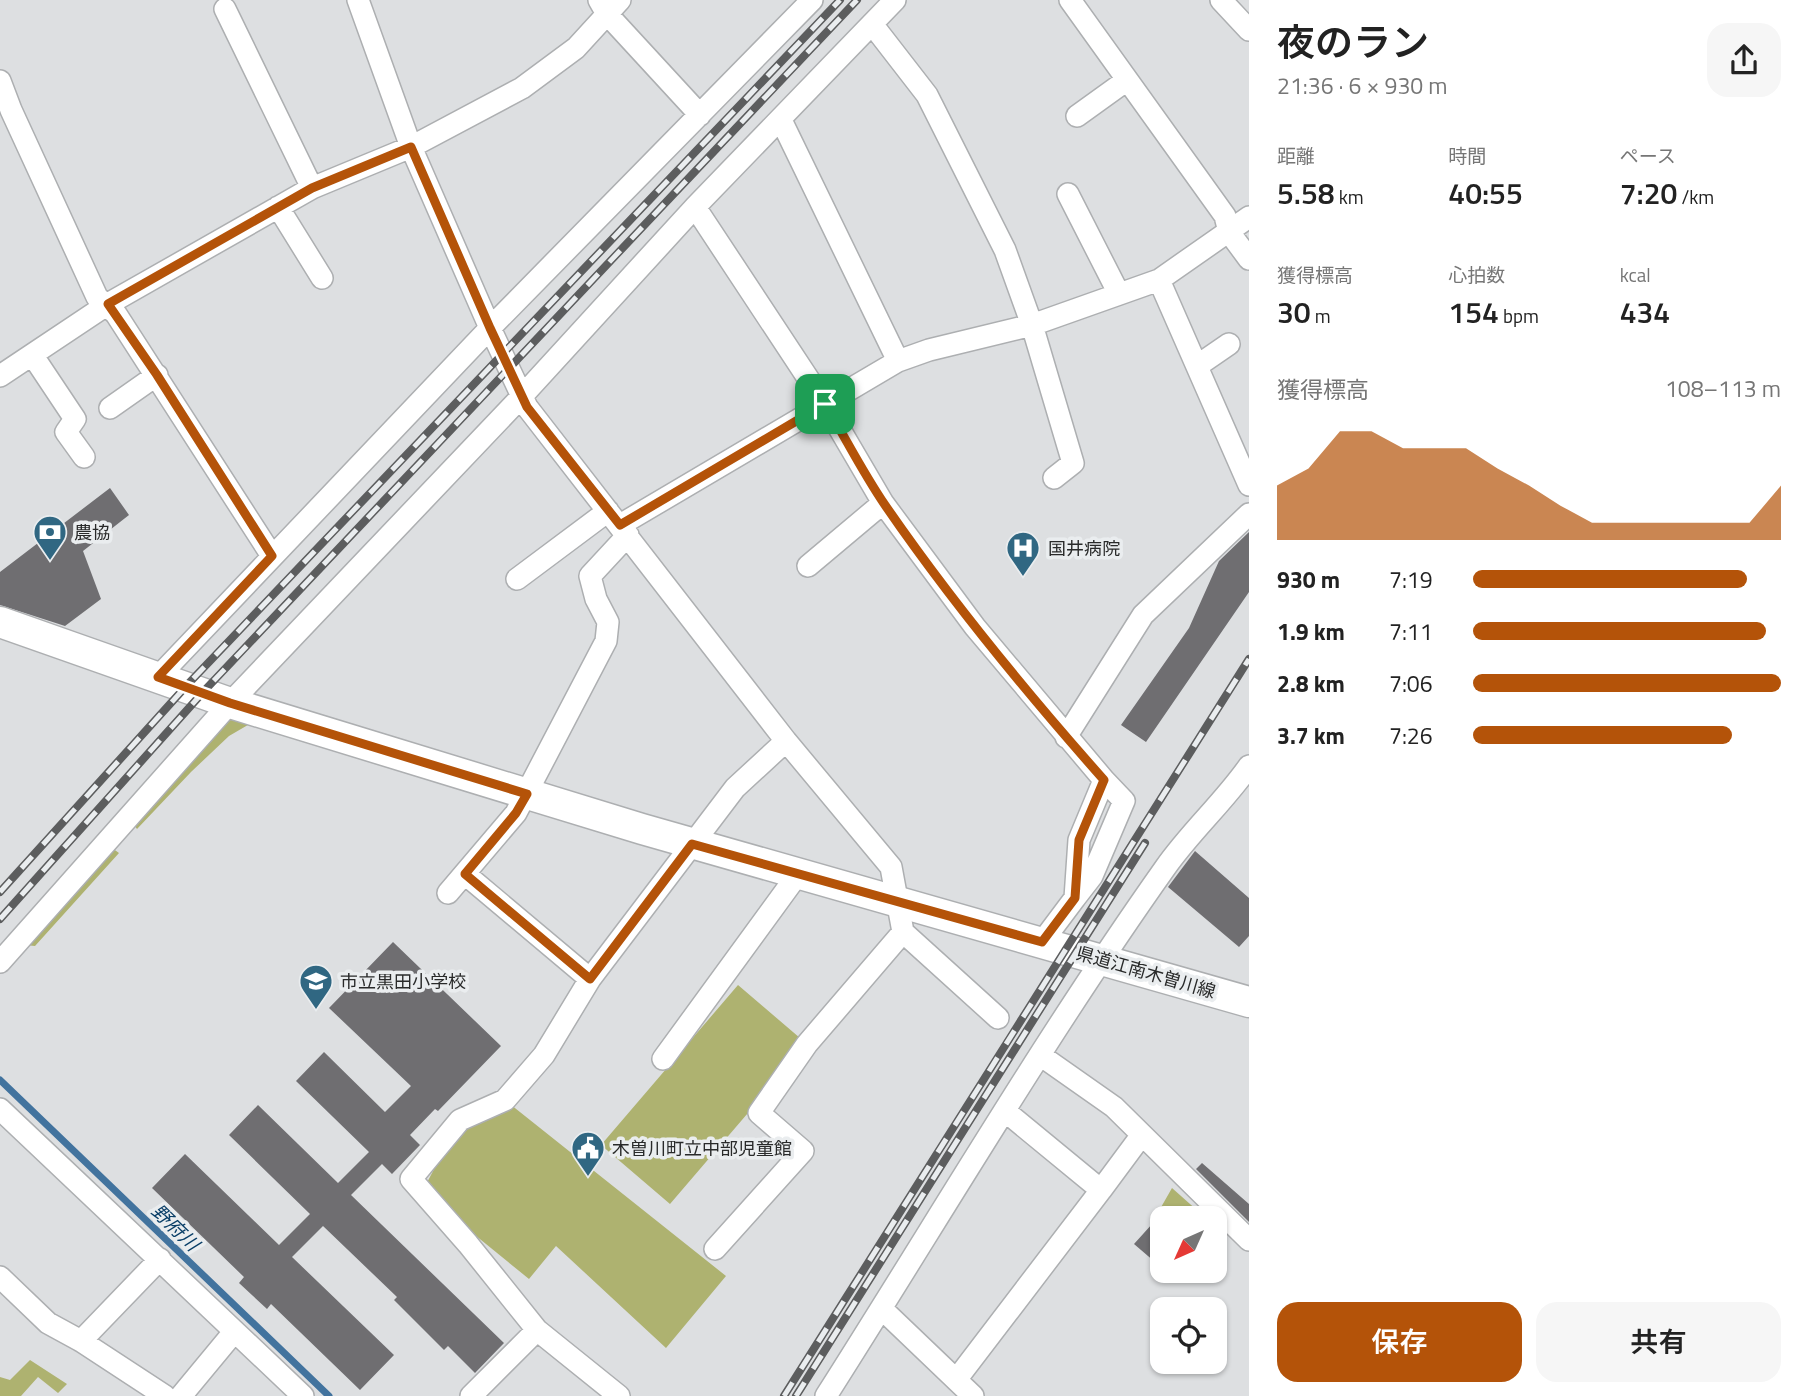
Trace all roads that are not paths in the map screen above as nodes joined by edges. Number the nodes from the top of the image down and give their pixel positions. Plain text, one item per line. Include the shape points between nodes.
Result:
1 (358, 0) edge
2 (812, 0) edge
3 (895, 0) edge
4 (1070, 0) edge
5 (1221, 0) edge
6 (609, 5) edge
7 (225, 9) dead end
8 (872, 24) junction
9 (1249, 30) edge
10 (1128, 80) junction
11 (0, 81) edge
12 (5, 113) edge
13 (700, 115) junction
14 (1077, 116) dead end
15 (781, 120) junction
16 (411, 147) junction
17 (312, 188) junction
18 (1068, 194) dead end
19 (695, 206) junction
20 (278, 207) junction
21 (1249, 217) edge
22 (1229, 232) junction
23 (1249, 259) edge
24 (322, 278) dead end
25 (1159, 280) junction
26 (1119, 294) junction
27 (108, 304) junction
28 (1032, 326) junction
29 (490, 328) junction
30 (1229, 344) dead end
31 (33, 356) junction
32 (898, 361) junction
33 (1196, 366) junction
34 (157, 375) junction
35 (0, 376) edge
36 (523, 394) junction
37 (825, 404) junction
38 (110, 408) dead end
39 (84, 457) dead end
40 (1054, 478) dead end
41 (1249, 485) edge
42 (883, 503) junction
43 (1249, 514) edge
44 (619, 524) junction
45 (272, 556) junction
46 (808, 566) dead end
47 (517, 579) dead end
48 (0, 622) edge
49 (158, 677) junction
50 (230, 703) junction
51 (1066, 737) junction
52 (786, 741) junction
53 (1249, 766) edge
54 (1104, 780) junction
55 (527, 794) junction
56 (692, 844) junction
57 (1078, 851) junction
58 (1100, 857) junction
59 (465, 874) junction
60 (797, 874) junction
61 (448, 893) dead end
62 (1075, 898) junction
63 (896, 901) junction
64 (902, 932) junction
65 (1042, 942) junction
66 (1103, 959) junction
67 (0, 962) edge
68 (590, 979) junction
69 (1249, 1002) edge
70 (998, 1018) dead end
71 (1040, 1055) junction
72 (663, 1059) dead end
73 (0, 1109) edge
74 (1005, 1111) junction
75 (1141, 1136) junction
76 (1101, 1190) junction
77 (1249, 1240) edge
78 (715, 1249) dead end
79 (160, 1259) junction
80 (0, 1277) edge
81 (882, 1309) junction
82 (537, 1330) junction
83 (234, 1332) junction
84 (81, 1341) junction
85 (956, 1380) junction
86 (164, 1396) edge
87 (181, 1396) edge
88 (303, 1396) edge
89 (471, 1396) edge
90 (619, 1396) edge
91 (826, 1396) edge
92 (973, 1396) edge

1 - 16 street
2 - 13 street
3 - 8 street
4 - 10 street
5 - 9 street
6 - 13 street
6 - 16 street via 576,48 522,88
7 - 17 street
8 - 15 street
8 - 28 street via 927,95 960,157 1004,250
10 - 14 street
10 - 22 street via 1225,216
11 - 12 street
12 - 27 street via 97,297
13 - 29 street
15 - 19 street
15 - 32 street
16 - 17 street
16 - 29 street
17 - 20 street
18 - 26 street
19 - 36 street
19 - 37 street
20 - 24 street
20 - 27 street
21 - 22 street
22 - 23 street
22 - 25 street
25 - 26 street
25 - 33 street
26 - 28 street
27 - 31 street
27 - 34 street
28 - 32 street
28 - 40 street via 1073,463
29 - 36 street
29 - 45 street
30 - 33 street
31 - 35 street
31 - 39 street via 75,419 66,432
32 - 37 street
33 - 41 street
34 - 38 street
34 - 45 street
36 - 44 street via 527,407
36 - 50 street
37 - 42 street
37 - 44 street
42 - 46 street
42 - 51 street via 975,627
43 - 51 street via 1143,615
44 - 47 street
44 - 52 street
44 - 55 street via 590,576 608,622 606,641
45 - 49 street
48 - 49 main road, 県道江南木曽川線
49 - 50 main road, 県道江南木曽川線
50 - 55 main road, 県道江南木曽川線
50 - 67 street
51 - 54 street
52 - 56 street via 735,788
52 - 63 street via 891,867
53 - 66 street via 1166,866
54 - 57 street
54 - 58 street via 1124,801
55 - 56 main road, 県道江南木曽川線
55 - 59 street
56 - 60 main road, 県道江南木曽川線
56 - 68 street
57 - 58 street
57 - 62 street
58 - 62 street
59 - 61 street
59 - 68 street
60 - 63 main road, 県道江南木曽川線
60 - 72 street
62 - 65 street
63 - 64 street
63 - 65 main road, 県道江南木曽川線
64 - 70 street
64 - 78 street via 807,1044 758,1113 803,1151
65 - 66 main road, 県道江南木曽川線
66 - 69 main road, 県道江南木曽川線
66 - 71 street
68 - 82 street via 544,1055 505,1100 460,1120 411,1180
71 - 74 street
71 - 75 street via 1114,1107
73 - 79 street
74 - 76 street
74 - 81 street
75 - 76 street
75 - 77 street
76 - 85 street
79 - 83 street
79 - 84 street
80 - 84 street via 48,1323
81 - 85 street
81 - 91 street
82 - 89 street
82 - 90 street
83 - 87 street
83 - 88 street
84 - 86 street
85 - 92 street

